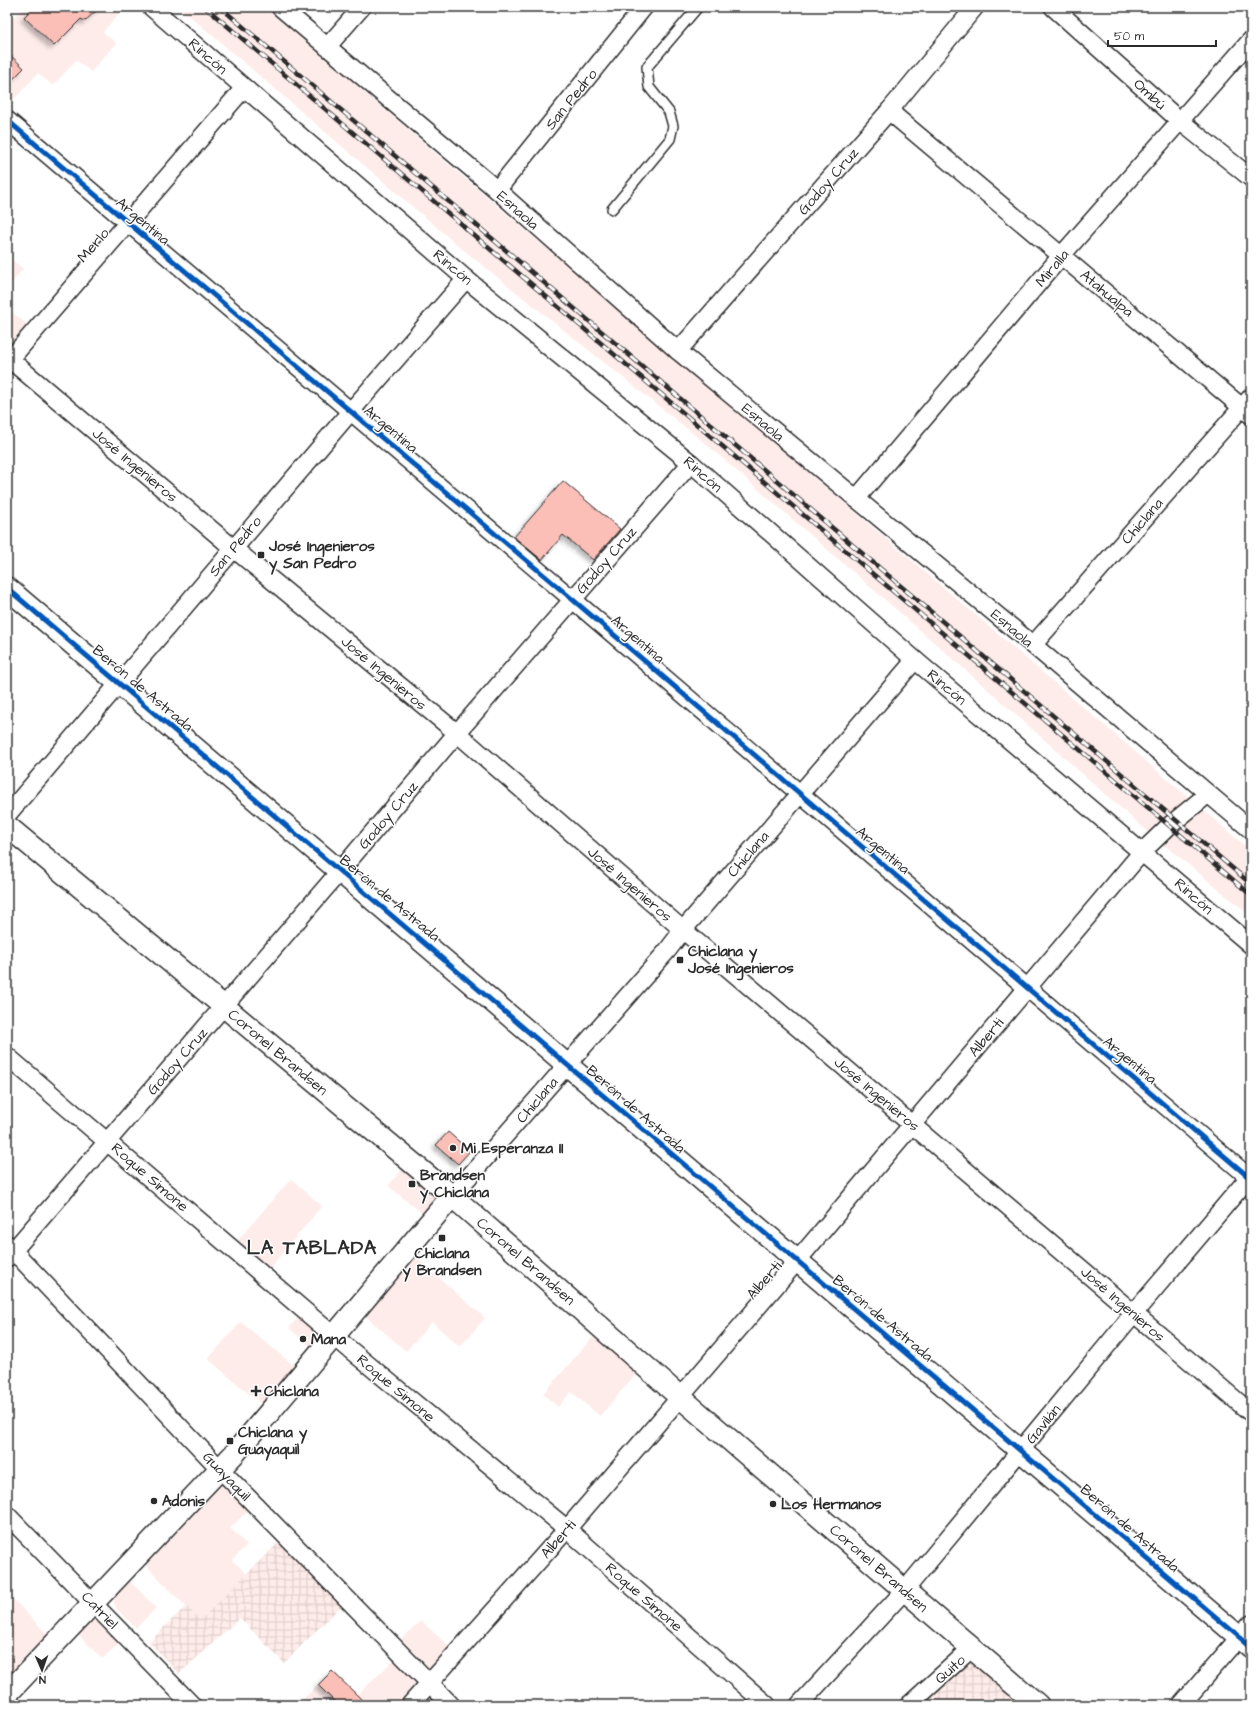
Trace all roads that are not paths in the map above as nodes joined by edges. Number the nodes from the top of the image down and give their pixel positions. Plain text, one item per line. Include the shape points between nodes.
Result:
1 (152, 7) edge
2 (280, 7) edge
3 (362, 7) edge
4 (644, 7) edge
5 (698, 7) edge
6 (975, 7) edge
7 (1053, 7) edge
8 (1251, 40) edge
9 (327, 47) junction
10 (244, 88) junction
11 (889, 111) junction
12 (7, 120) edge
13 (1180, 121) junction
14 (1251, 178) edge
15 (497, 190) junction
16 (612, 209) dead end
17 (127, 223) junction
18 (1062, 255) junction
19 (466, 279) junction
20 (678, 351) junction
21 (8, 360) edge
22 (1248, 406) edge
23 (351, 411) junction
24 (691, 463) junction
25 (856, 499) junction
26 (233, 548) junction
27 (7, 588) edge
28 (572, 599) junction
29 (1033, 645) junction
30 (915, 660) junction
31 (119, 683) junction
32 (456, 733) junction
33 (799, 794) junction
34 (1208, 794) junction
35 (7, 816) edge
36 (7, 826) edge
37 (1251, 830) edge
38 (1142, 852) junction
39 (340, 871) junction
40 (683, 930) junction
41 (1251, 945) edge
42 (1027, 989) junction
43 (224, 1007) junction
44 (7, 1056) edge
45 (568, 1065) junction
46 (913, 1124) junction
47 (107, 1141) junction
48 (1250, 1177) edge
49 (452, 1196) junction
50 (9, 1251) edge
51 (797, 1261) junction
52 (1134, 1313) junction
53 (334, 1336) junction
54 (680, 1397) junction
55 (1251, 1413) edge
56 (1021, 1450) junction
57 (220, 1469) junction
58 (7, 1515) edge
59 (567, 1529) junction
60 (905, 1590) junction
61 (92, 1602) junction
62 (1247, 1636) edge
63 (972, 1648) junction
64 (430, 1684) junction
65 (7, 1694) edge
66 (192, 1705) edge
67 (410, 1705) edge
68 (451, 1705) edge
69 (767, 1705) edge
70 (799, 1705) edge
71 (909, 1705) edge
72 (1038, 1705) edge
73 (1181, 1705) edge

1 - 10 street, Rincón
2 - 9 street, Esnaola
3 - 9 street
4 - 15 street, San Pedro
5 - 16 lane via 647,67 649,87 669,112 673,126 670,139
6 - 11 street, Godoy Cruz
7 - 13 street, Ombú
8 - 13 street, Miralla
9 - 15 street, Esnaola
10 - 17 street, Merlo
10 - 19 street, Rincón
11 - 18 street, Atahualpa
11 - 20 street, Godoy Cruz
12 - 17 street, Argentina
13 - 14 street, Ombú
13 - 18 street, Miralla
15 - 20 street, Esnaola
17 - 21 street, Merlo
17 - 23 street, Argentina
18 - 22 street, Atahualpa
18 - 25 street, Miralla
19 - 23 street, San Pedro
19 - 24 street, Rincón
20 - 25 street, Esnaola
21 - 26 street, José Ingenieros
22 - 29 street, Chiclana
23 - 26 street, San Pedro
23 - 28 street, Argentina
24 - 28 street, Godoy Cruz
24 - 30 street, Rincón
25 - 29 street, Esnaola
26 - 31 street, San Pedro
26 - 32 street, José Ingenieros
27 - 31 street, Berón de Astrada
28 - 32 street, Godoy Cruz
28 - 33 street, Argentina
29 - 34 street, Esnaola
30 - 33 street, Chiclana
30 - 38 street, Rincón
31 - 35 street, San Pedro
31 - 39 street, Berón de Astrada
32 - 39 street, Godoy Cruz
32 - 40 street, José Ingenieros
33 - 40 street, Chiclana
33 - 42 street, Argentina
34 - 37 street, Esnaola
34 - 38 street, Alberti
36 - 43 street, Coronel Brandsen
38 - 41 street, Rincón
38 - 42 street, Alberti
39 - 43 street, Godoy Cruz
39 - 45 street, Berón de Astrada
40 - 45 street, Chiclana
40 - 46 street, José Ingenieros
42 - 46 street, Alberti
42 - 48 street, Argentina
43 - 47 street, Godoy Cruz
43 - 49 street, Coronel Brandsen
44 - 47 street, Roque Simone
45 - 49 street, Chiclana
45 - 51 street, Berón de Astrada
46 - 51 street, Alberti
46 - 52 street, José Ingenieros
47 - 50 street, Godoy Cruz
47 - 53 street, Roque Simone
48 - 52 street, Gavilán
49 - 53 street, Chiclana
49 - 54 street, Coronel Brandsen
50 - 57 street, Guayaquil
51 - 54 street, Alberti
51 - 56 street, Berón de Astrada
52 - 55 street, José Ingenieros
52 - 56 street, Gavilán
53 - 57 street, Chiclana
53 - 59 street, Roque Simone
54 - 59 street, Alberti
54 - 60 street, Coronel Brandsen
56 - 60 street, Gavilán
56 - 62 street, Berón de Astrada
57 - 61 street, Chiclana
57 - 64 street, Guayaquil
58 - 61 street, Catriel
59 - 64 street, Alberti
59 - 69 street, Roque Simone
60 - 63 street, Coronel Brandsen
60 - 70 street, Gavilán
61 - 65 street, Chiclana
61 - 66 street, Catriel
62 - 73 street
63 - 71 street, Quito
63 - 72 street, Coronel Brandsen
64 - 67 street, Alberti
64 - 68 street, Guayaquil

